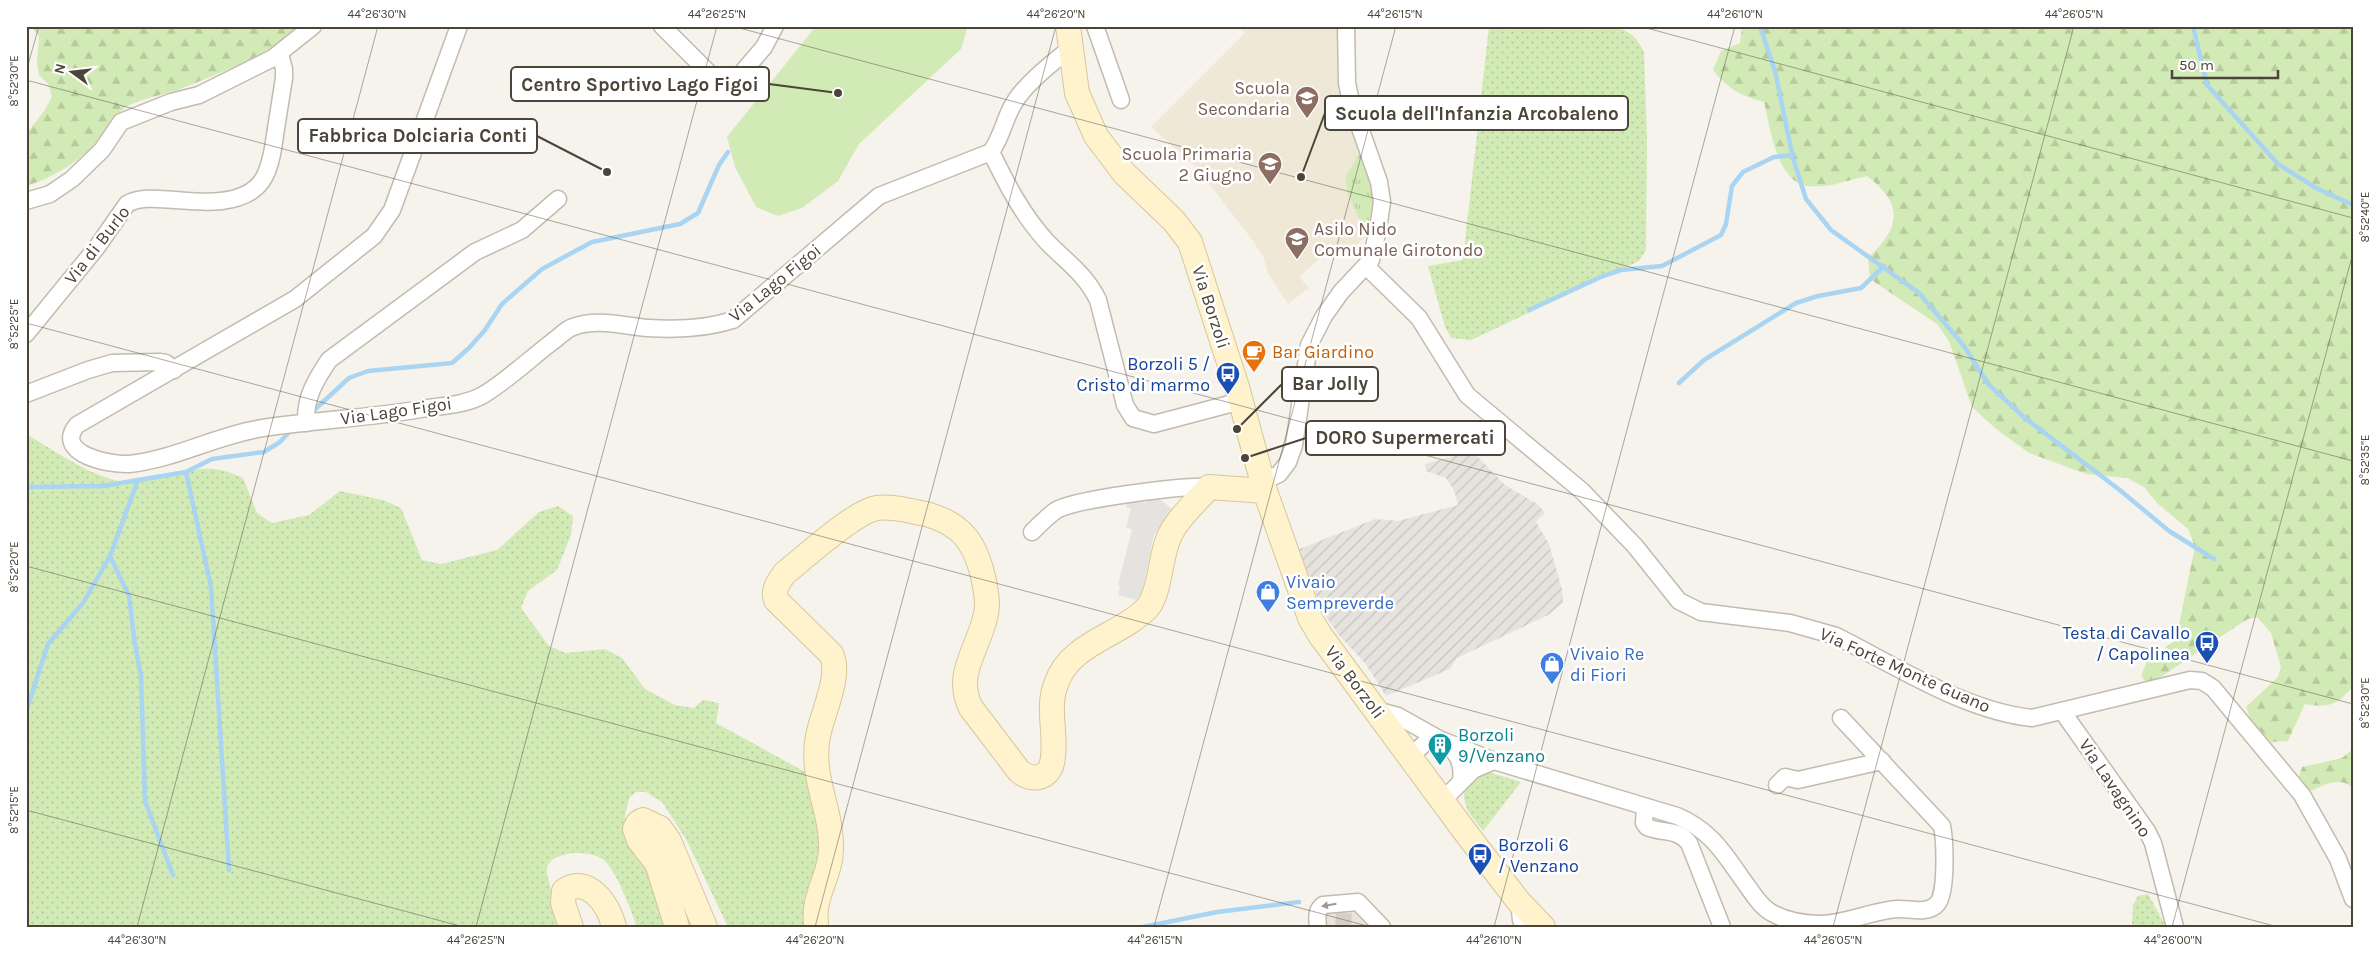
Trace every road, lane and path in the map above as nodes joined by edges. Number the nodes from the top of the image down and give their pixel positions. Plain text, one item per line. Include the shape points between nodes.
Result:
1 (313, 26) edge
2 (459, 26) edge
3 (662, 26) edge
4 (775, 26) edge
5 (1095, 26) edge
6 (1346, 26) edge
7 (1070, 37) edge
8 (280, 54) junction
9 (1121, 100) dead end
10 (990, 152) junction
11 (558, 199) dead end
12 (26, 201) edge
13 (1366, 266) junction
14 (26, 334) edge
15 (174, 370) junction
16 (26, 394) edge
17 (1241, 401) junction
18 (306, 424) junction
19 (1263, 486) junction
20 (1209, 487) junction
21 (1032, 532) dead end
22 (1376, 710) junction
23 (2062, 711) junction
24 (1842, 718) dead end
25 (1439, 740) junction
26 (1411, 756) junction
27 (1494, 762) junction
28 (1882, 762) junction
29 (1461, 780) junction
30 (1777, 785) dead end
31 (1443, 800) junction
32 (1645, 807) junction
33 (2353, 899) edge
34 (1519, 902) junction
35 (1344, 913) dead end
36 (1370, 917) edge
37 (571, 927) edge
38 (614, 927) edge
39 (677, 927) edge
40 (705, 927) edge
41 (816, 927) edge
42 (1318, 927) edge
43 (1382, 927) edge
44 (1525, 927) edge
45 (1542, 927) edge
46 (1722, 927) edge
47 (2175, 927) edge

1 - 8 street
2 - 15 street, Via Lago Figoi via 392,210 374,236 295,299
3 - 4 street via 723,87 729,88 764,47
5 - 9 street
6 - 13 street via 1351,102 1379,182 1382,202 1371,260
7 - 10 street via 1014,102 1000,138
7 - 17 street, Via Borzoli via 1077,92 1096,136 1124,173 1174,221 1190,242
8 - 12 street via 199,95 170,102 121,122 102,150 72,179 50,194
8 - 14 street, Via di Burlo via 284,78 271,164 264,181 252,192 219,202 133,200
10 - 17 street via 1018,207 1091,286 1098,300 1125,405 1133,418 1154,424
10 - 18 street, Via Lago Figoi via 879,196 734,320 707,328 649,328 600,323 572,327 482,396 389,415
11 - 18 street via 522,230 475,252 329,360 313,384 306,406
13 - 19 street via 1341,292 1309,345 1290,456 1279,474
13 - 23 street, Via Forte Monte Guano via 1419,318 1467,395 1582,491 1635,546 1679,601 1701,612 1820,630 1964,700 2002,714 2032,718
15 - 16 street via 160,362 112,363
15 - 18 street, Via Lago Figoi via 77,425 72,431 76,448 106,464 136,463 262,428
17 - 19 street, Via Borzoli
19 - 20 street
19 - 22 street, Via Borzoli via 1310,618
20 - 21 street via 1188,486 1074,503 1055,511
20 - 41 street via 1172,531 1150,605 1090,644 1061,673 1051,704 1052,764 1046,774 1035,778 1019,771 970,708 966,697 964,679 986,618 987,602 978,561 964,533 940,518 898,508 877,508 861,513 780,580 775,591 776,600 828,650 835,666 815,755 818,783 831,832 829,868 816,908
22 - 25 street via 1398,716
22 - 26 street, Via Borzoli
23 - 33 street, Via Forte Monte Guano via 2190,680 2208,684 2302,795 2338,860
23 - 47 street, Via Lavagnino via 2153,843
24 - 28 street
25 - 26 street via 1425,743
25 - 27 street
25 - 29 street via 1460,760
26 - 31 street, Via Borzoli
27 - 29 street via 1480,766
27 - 32 street
28 - 30 street via 1798,780 1785,777
28 - 32 street via 1942,826 1942,893 1938,903 1930,909 1886,910 1822,924 1782,918 1768,911 1756,898 1706,832 1677,816
29 - 31 street
31 - 34 street, Via Borzoli
32 - 46 street via 1644,823 1647,827 1681,835 1689,843
34 - 44 street
34 - 45 street, Via Borzoli
35 - 36 street
36 -> 42 street via 1358,902 1323,905 1317,914
36 - 43 street
37 - 38 street via 563,903 564,892 571,886 595,892 612,914
39 - 40 street via 657,863 639,840 635,829 643,820 660,828 669,841

